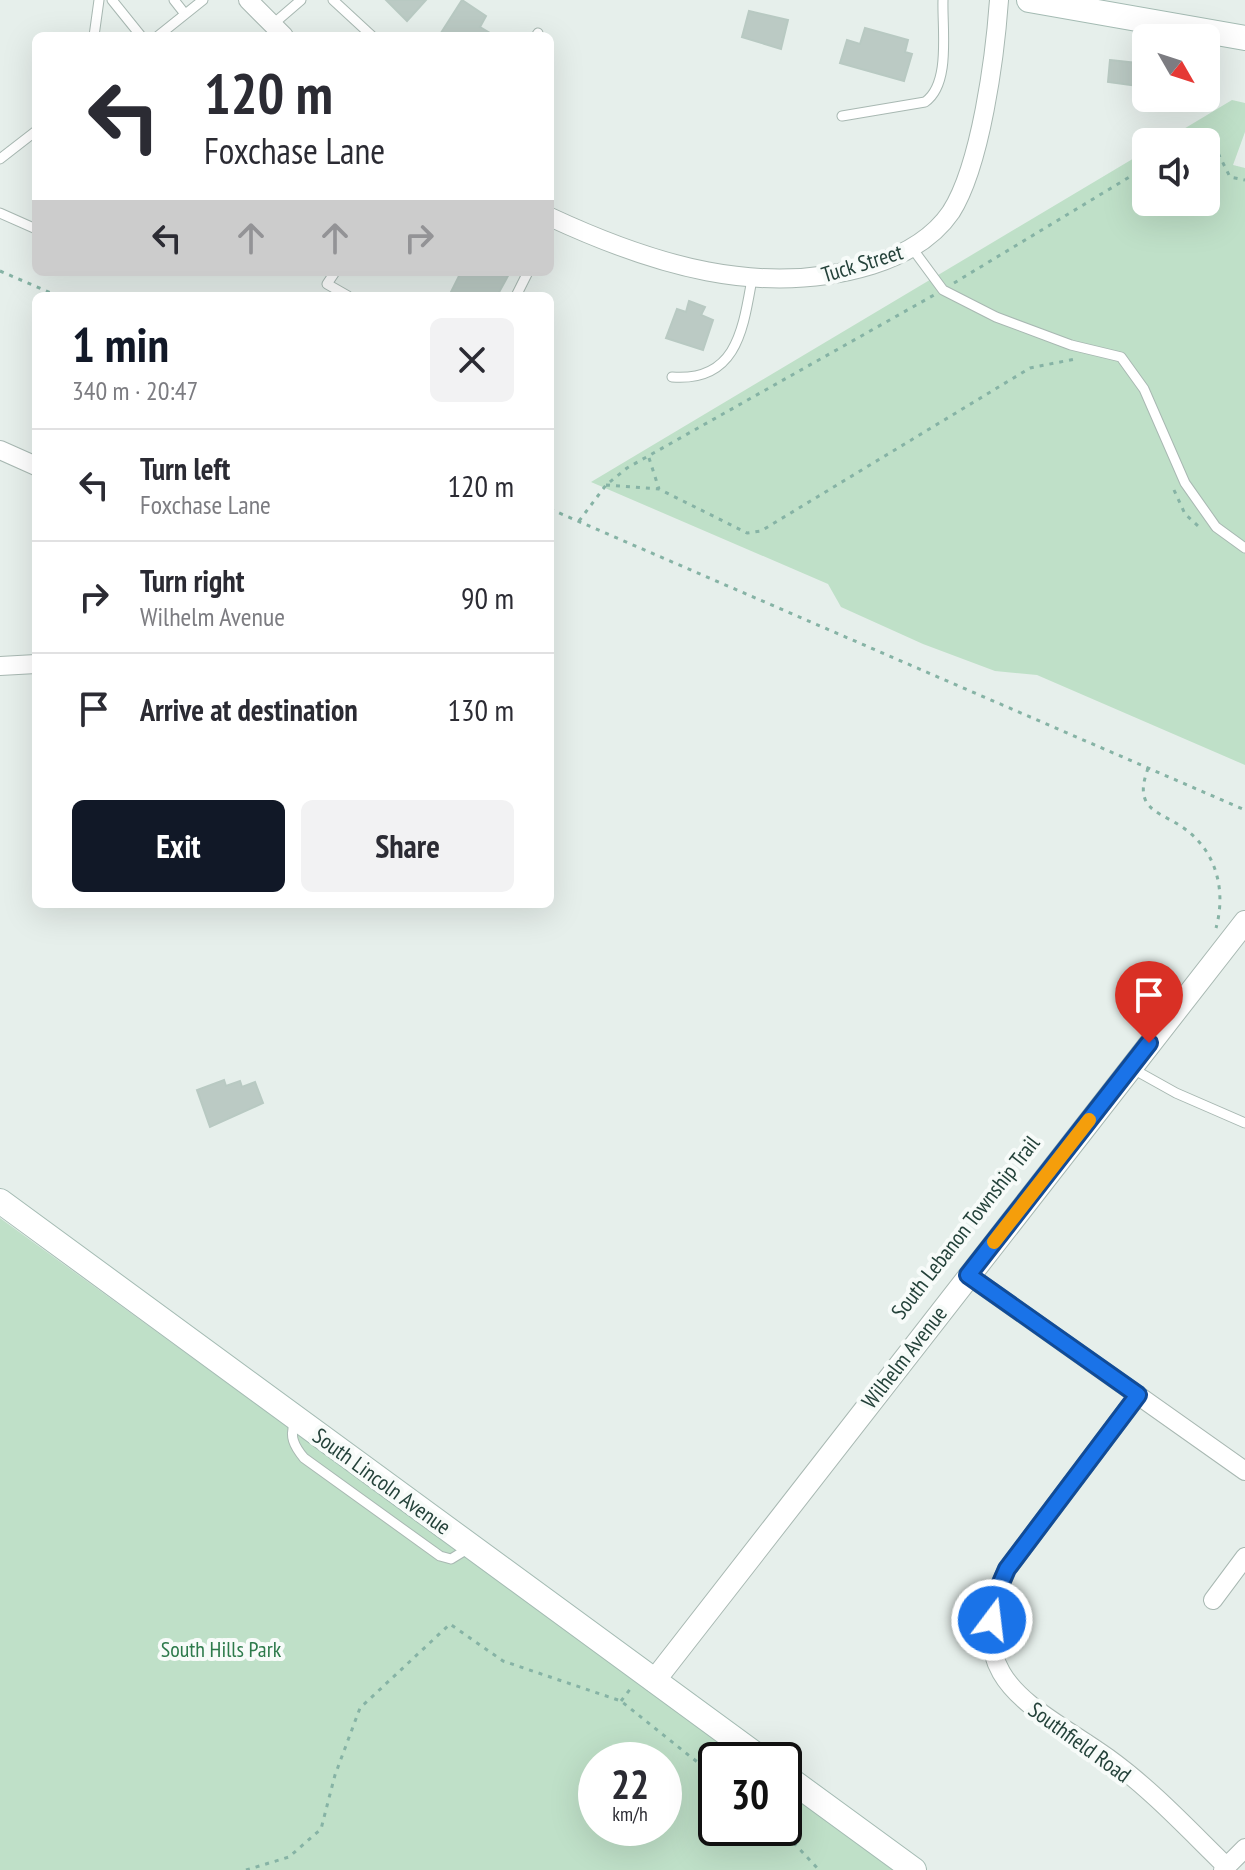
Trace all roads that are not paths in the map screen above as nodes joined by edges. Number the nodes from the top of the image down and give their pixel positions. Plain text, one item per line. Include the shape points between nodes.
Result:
1 (99, 0) edge
2 (112, 0) edge
3 (174, 0) edge
4 (203, 0) edge
5 (248, 0) edge
6 (301, 0) edge
7 (333, 0) edge
8 (943, 0) edge
9 (999, 0) edge
10 (1029, 0) edge
11 (185, 14) junction
12 (278, 31) edge
13 (95, 32) edge
14 (138, 32) edge
15 (163, 32) edge
16 (368, 32) edge
17 (1245, 38) edge
18 (842, 116) dead end
19 (32, 134) edge
20 (0, 158) edge
21 (0, 213) edge
22 (554, 219) edge
23 (32, 227) edge
24 (912, 248) junction
25 (332, 276) edge
26 (752, 279) junction
27 (341, 292) edge
28 (672, 377) dead end
29 (0, 450) edge
30 (32, 464) edge
31 (1245, 548) edge
32 (32, 664) edge
33 (0, 666) edge
34 (1245, 922) edge
35 (1130, 1067) junction
36 (1245, 1123) edge
37 (0, 1201) edge
38 (968, 1275) junction
39 (1138, 1395) junction
40 (1245, 1471) edge
41 (1245, 1557) edge
42 (1213, 1600) dead end
43 (648, 1676) junction
44 (738, 1742) edge
45 (802, 1788) edge
46 (1245, 1848) edge
47 (1224, 1868) edge
48 (914, 1870) edge

1 - 13 lane
2 - 14 lane
3 - 11 lane
4 - 11 lane
5 - 12 street
6 - 12 lane
7 - 16 lane
8 - 18 lane via 940,80 934,96
9 - 24 street, Tuck Street via 966,179 940,225
10 - 17 main road
11 - 15 lane
19 - 20 lane
21 - 23 lane
22 - 26 street, Tuck Street via 668,262
24 - 26 street, Tuck Street via 836,275
24 - 31 lane via 943,290 996,317 1121,357 1144,389 1185,483 1216,527
25 - 27 lane via 327,284
26 - 28 lane via 739,342 728,357 711,371
29 - 30 street
32 - 33 street
34 - 35 street, Wilhelm Avenue
35 - 36 lane
35 - 38 street, Wilhelm Avenue
37 - 43 main road, South Lincoln Avenue
38 - 39 street
38 - 43 street, Wilhelm Avenue
39 - 40 street
39 - 47 street, Southfield Road via 1007,1569 993,1601 990,1638 1000,1674 1027,1706 1109,1759 1169,1809
41 - 42 street
43 - 44 main road, South Lincoln Avenue
45 - 48 main road
46 - 47 street

